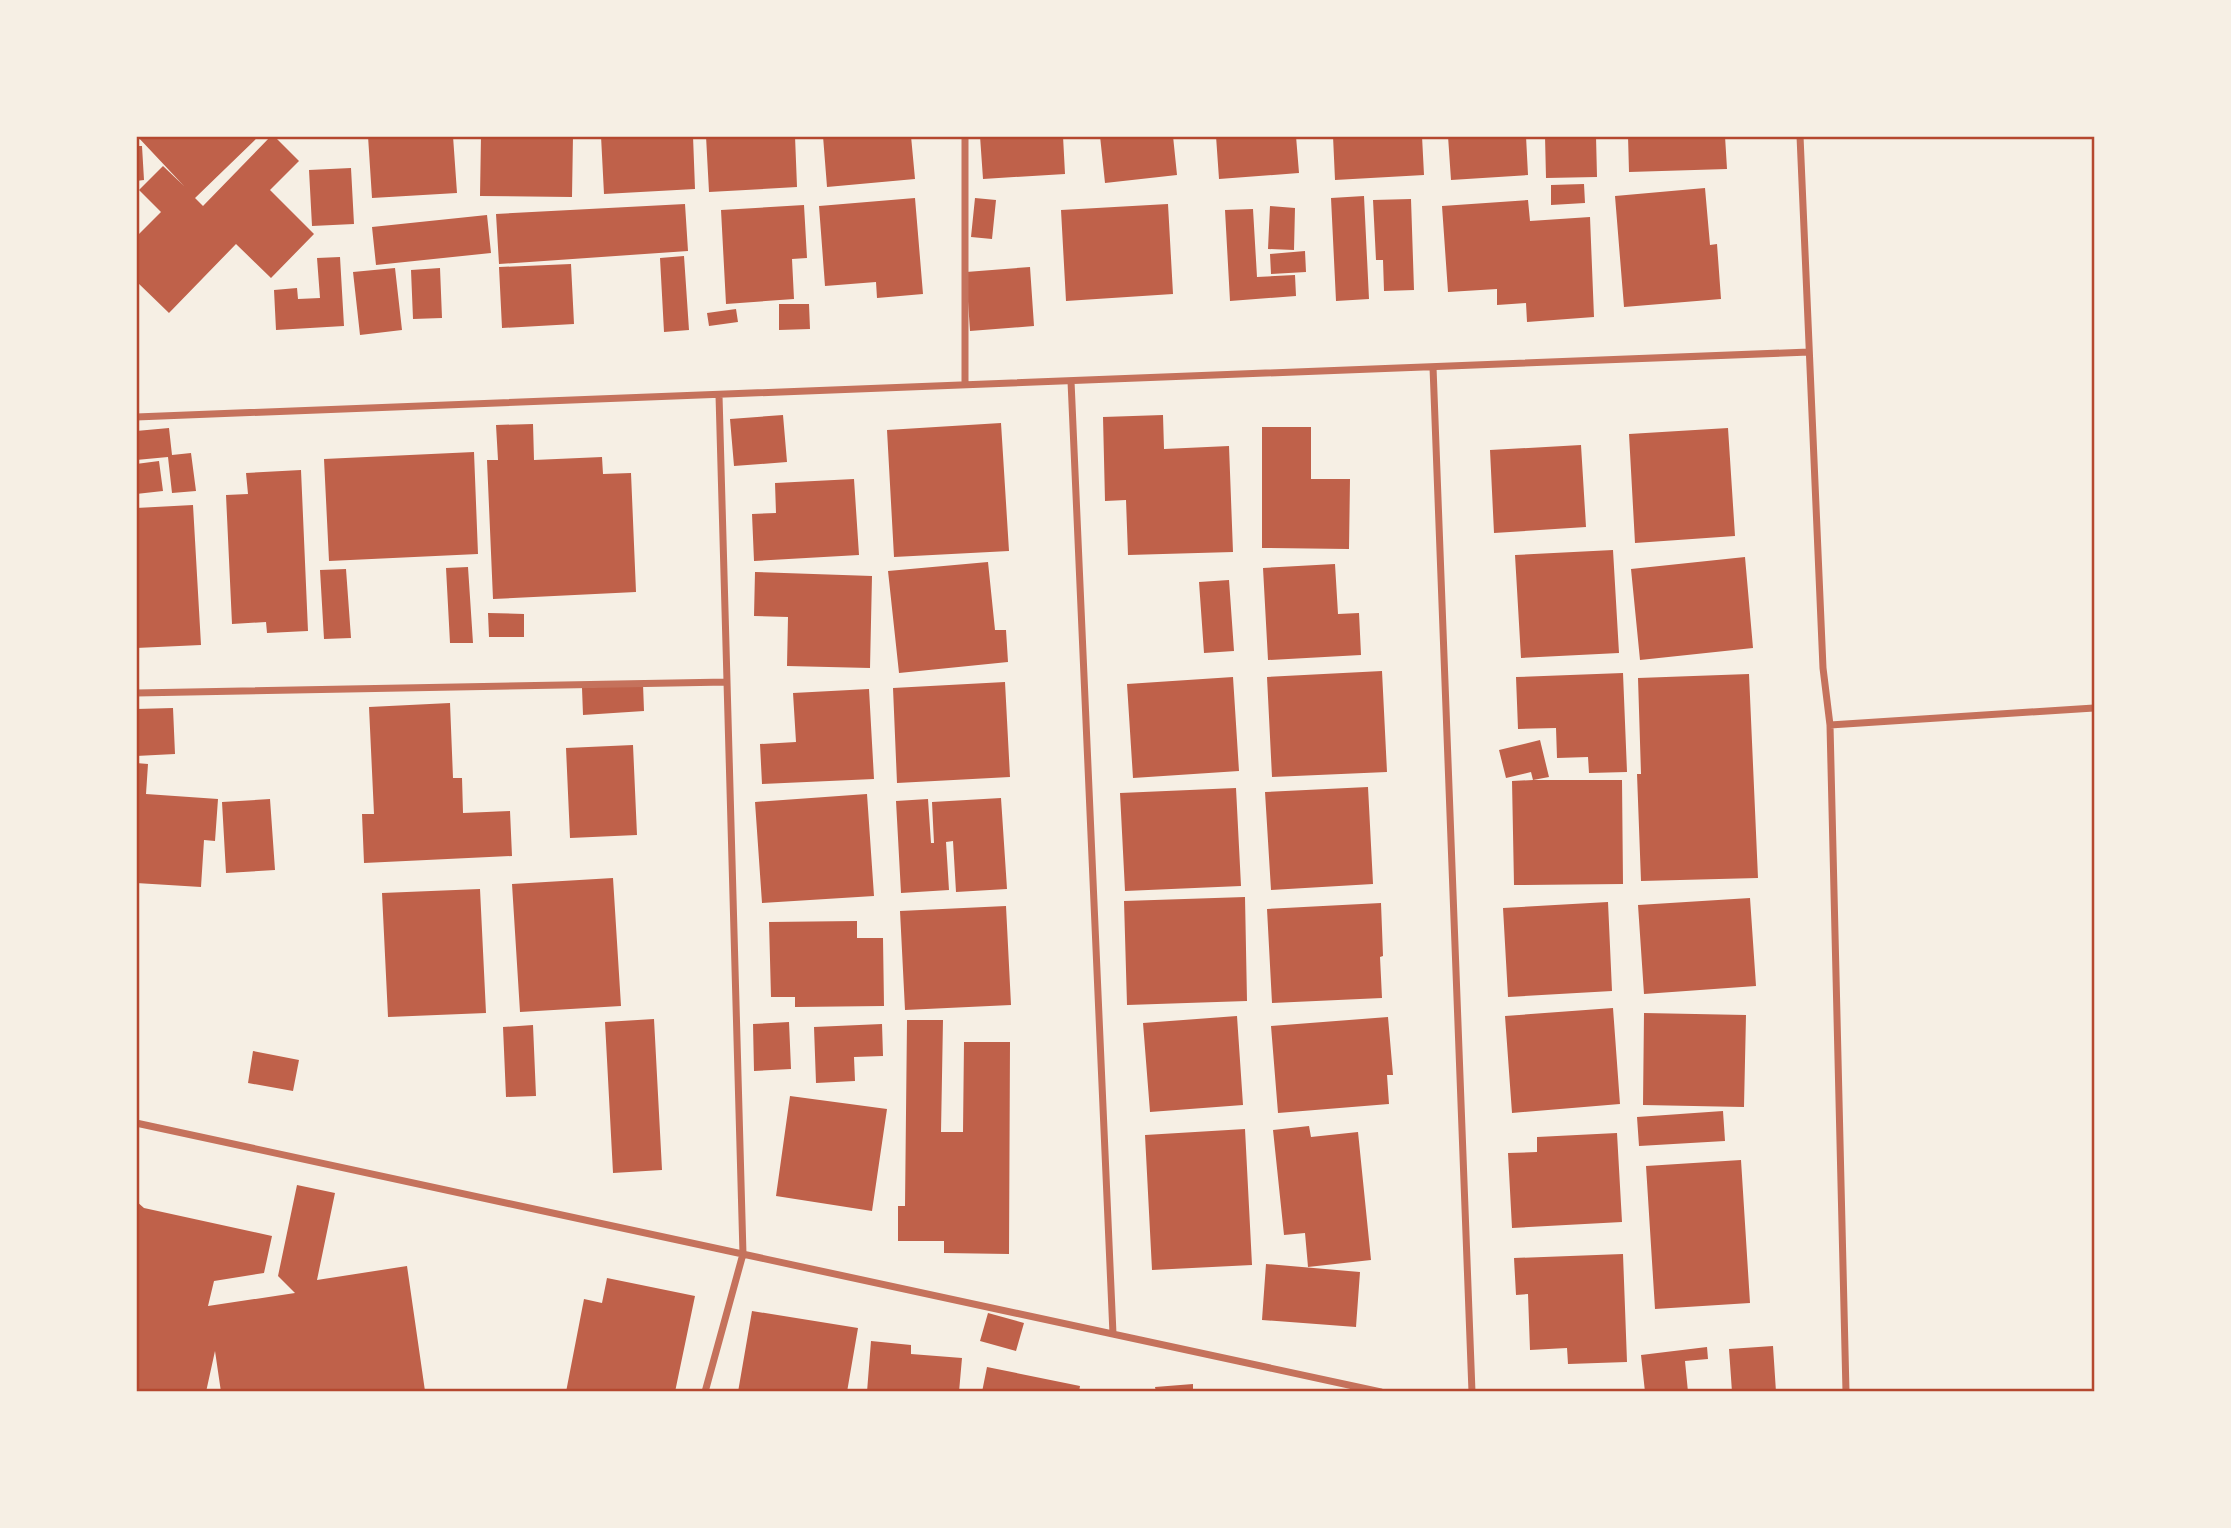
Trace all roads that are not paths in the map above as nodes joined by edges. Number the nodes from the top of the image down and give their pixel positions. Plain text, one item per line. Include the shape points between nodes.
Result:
1 (965, 136) edge
2 (1800, 136) edge
3 (1809, 352) junction
4 (1433, 366) junction
5 (1071, 381) junction
6 (965, 385) junction
7 (719, 395) junction
8 (136, 417) edge
9 (727, 682) junction
10 (136, 693) edge
11 (2095, 708) edge
12 (1830, 725) junction
13 (136, 1123) edge
14 (743, 1254) junction
15 (1113, 1334) junction
16 (705, 1391) edge
17 (1381, 1391) edge
18 (1472, 1391) edge
19 (1846, 1391) edge

1 - 6 street
2 - 3 street
3 - 4 street
3 - 12 street via 1823,668
4 - 5 street
4 - 18 street
5 - 6 street
5 - 15 street
6 - 7 street
7 - 8 street
7 - 9 street
9 - 10 street
9 - 14 street
11 - 12 street
12 - 19 street
13 - 14 street
14 - 15 street
14 - 16 street
15 - 17 street

